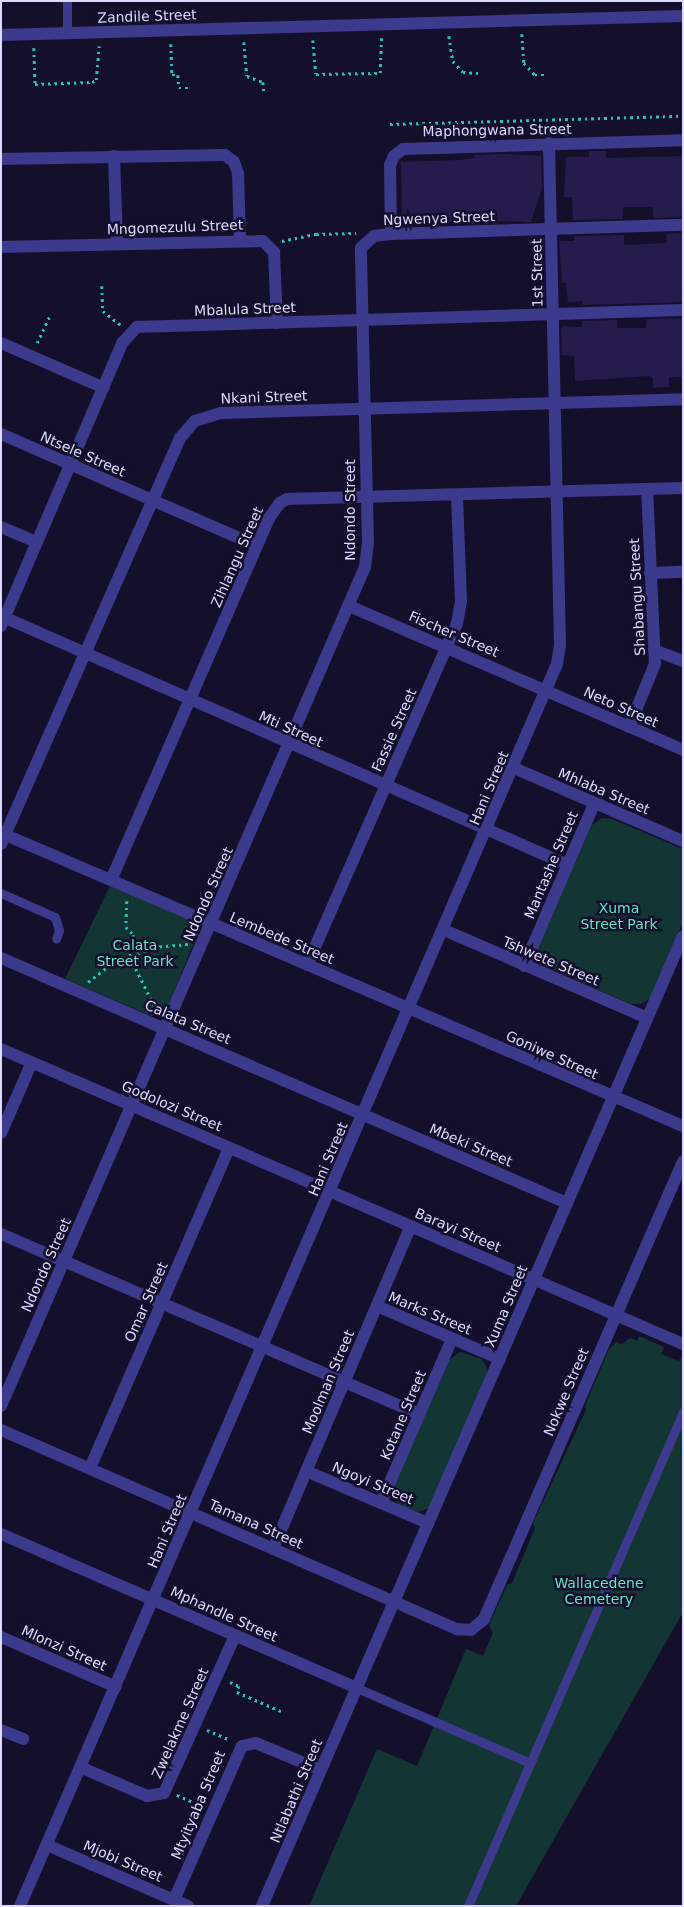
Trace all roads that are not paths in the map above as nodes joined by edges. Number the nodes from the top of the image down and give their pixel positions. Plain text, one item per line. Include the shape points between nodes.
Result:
1 (67, 1) edge
2 (683, 16) edge
3 (67, 33) junction
4 (1, 35) edge
5 (683, 140) edge
6 (549, 144) junction
7 (114, 156) junction
8 (1, 159) edge
9 (683, 226) edge
10 (551, 229) junction
11 (391, 234) junction
12 (240, 240) junction
13 (117, 244) junction
14 (1, 247) edge
15 (683, 310) edge
16 (553, 314) junction
17 (361, 320) junction
18 (277, 323) junction
19 (1, 343) edge
20 (104, 388) junction
21 (683, 399) edge
22 (555, 403) junction
23 (364, 409) junction
24 (1, 434) edge
25 (70, 464) junction
26 (683, 488) edge
27 (647, 490) junction
28 (557, 492) junction
29 (456, 496) junction
30 (367, 498) junction
31 (153, 500) junction
32 (1, 527) edge
33 (36, 542) junction
34 (257, 546) junction
35 (650, 572) junction
36 (683, 572) edge
37 (349, 606) junction
38 (2, 620) edge
39 (447, 648) junction
40 (654, 650) junction
41 (84, 654) junction
42 (683, 661) edge
43 (548, 690) junction
44 (191, 701) junction
45 (630, 727) junction
46 (290, 745) junction
47 (683, 750) edge
48 (514, 768) junction
49 (386, 787) junction
50 (594, 804) junction
51 (487, 831) junction
52 (3, 837) edge
53 (683, 841) edge
54 (568, 865) junction
55 (111, 880) junction
56 (1, 893) edge
57 (211, 924) junction
58 (444, 930) junction
59 (683, 936) edge
60 (56, 940) dead end
61 (1, 958) edge
62 (307, 965) junction
63 (524, 966) junction
64 (410, 1009) junction
65 (647, 1018) junction
66 (165, 1029) junction
67 (1, 1049) edge
68 (32, 1062) junction
69 (613, 1098) junction
70 (132, 1106) junction
71 (364, 1115) junction
72 (683, 1126) edge
73 (1, 1133) edge
74 (229, 1148) junction
75 (683, 1162) edge
76 (331, 1191) junction
77 (567, 1203) junction
78 (411, 1226) junction
79 (1, 1234) edge
80 (64, 1261) junction
81 (534, 1279) junction
82 (162, 1303) junction
83 (377, 1306) junction
84 (616, 1314) junction
85 (452, 1339) junction
86 (683, 1344) edge
87 (263, 1347) junction
88 (500, 1359) junction
89 (344, 1382) junction
90 (1, 1406) edge
91 (683, 1412) edge
92 (419, 1414) junction
93 (1, 1430) edge
94 (90, 1468) junction
95 (306, 1471) junction
96 (381, 1503) junction
97 (191, 1512) junction
98 (428, 1523) junction
99 (1, 1534) edge
100 (273, 1549) junction
101 (153, 1600) junction
102 (394, 1601) junction
103 (471, 1630) joint
104 (235, 1636) junction
105 (1, 1637) edge
106 (116, 1686) junction
107 (357, 1688) junction
108 (1, 1730) edge
109 (23, 1739) dead end
110 (530, 1763) junction
111 (80, 1767) junction
112 (321, 1770) junction
113 (47, 1845) junction
114 (174, 1900) junction
115 (20, 1906) edge
116 (188, 1906) edge
117 (262, 1906) edge
118 (468, 1906) edge

1 - 3 lane
2 - 3 street, Zandile Street
3 - 4 street, Zandile Street
5 - 6 street, Maphongwana Street
6 - 10 street, 1st Street
6 - 11 street, Maphongwana Street via 403,149 394,156 390,165
7 - 8 street
7 - 12 street via 215,153 230,158 238,173
7 - 13 street
9 - 10 street, Ngwenya Street
10 - 11 street, Ngwenya Street
10 - 16 street, 1st Street
11 - 17 street, Ngwenya Street via 374,236 361,248
12 - 13 street, Mngomezulu Street
12 - 18 street, Mngomezulu Street via 255,239 269,244 274,252
13 - 14 street, Mngomezulu Street
15 - 16 street, Mbalula Street
16 - 17 street, Mbalula Street
16 - 22 street, 1st Street
17 - 18 street, Mbalula Street
17 - 23 street, Ngwenya Street
18 - 20 street, Mbalula Street via 137,327 130,332
19 - 20 street
20 - 25 street
21 - 22 street, Nkani Street
22 - 23 street, Nkani Street
22 - 28 street, Hani Street
23 - 30 street, Ndondo Street
23 - 31 street, Nkani Street via 221,413 195,421 180,438
24 - 25 street, Ntsele Street
25 - 31 street, Ntsele Street
25 - 33 street
26 - 27 street, Zihlangu Street
27 - 28 street, Zihlangu Street
27 - 35 street, Shabangu Street
28 - 29 street, Zihlangu Street
28 - 43 street, Hani Street via 560,645
29 - 30 street, Zihlangu Street
29 - 39 street, Fassie Street via 460,600 457,624
30 - 34 street, Zihlangu Street via 287,499 274,508
30 - 37 street, Ndondo Street via 367,556
31 - 34 street, Ntsele Street
31 - 41 street, Nkani Street
32 - 33 street
33 - 38 street
34 - 44 street, Zihlangu Street
35 - 36 street
35 - 40 street, Shabangu Street
37 - 39 street, Fischer Street
37 - 46 street, Ndondo Street
38 - 41 street, Mti Street
39 - 43 street, Fischer Street
39 - 49 street, Fassie Street
40 - 42 street
40 - 45 street, Shabangu Street via 655,664
41 - 44 street, Mti Street
41 - 52 street, Nkani Street
43 - 45 street, Neto Street
43 - 48 street, Hani Street
44 - 46 street, Mti Street
44 - 55 street, Zihlangu Street
45 - 47 street, Neto Street
46 - 49 street, Mti Street
46 - 57 street, Ndondo Street
48 - 50 street, Mhlaba Street
48 - 51 street, Hani Street
49 - 51 street, Mti Street
49 - 62 street, Fassie Street
50 - 53 street, Mhlaba Street
50 - 54 street, Mantashe Street
51 - 54 street, Mti Street
51 - 58 street, Hani Street
52 - 55 street, Lembede Street
54 - 63 street, Mantashe Street
55 - 57 street, Lembede Street
56 - 60 lane via 55,917 59,930
57 - 62 street, Lembede Street
57 - 66 street, Ndondo Street
58 - 63 street, Tshwete Street
58 - 64 street, Hani Street
59 - 65 street, Xuma Street
61 - 66 street, Calata Street
62 - 64 street, Lembede Street
63 - 65 street, Tshwete Street
64 - 69 street, Goniwe Street
64 - 71 street, Hani Street
65 - 69 street, Xuma Street
66 - 70 street, Ndondo Street
66 - 71 street, Calata Street
67 - 68 street, Godolozi Street
68 - 70 street, Godolozi Street
68 - 73 street
69 - 72 street, Goniwe Street
69 - 77 street, Xuma Street
70 - 74 street, Godolozi Street
70 - 80 street, Ndondo Street
71 - 76 street, Hani Street
71 - 77 street, Mbeki Street
74 - 76 street, Godolozi Street
74 - 82 street, Omar Street
75 - 84 street, Nokwe Street
76 - 78 street, Barayi Street
76 - 87 street, Hani Street
77 - 81 street, Xuma Street
78 - 81 street, Barayi Street
78 - 83 street, Moolman Street
79 - 80 street
80 - 82 street
80 - 90 street, Ndondo Street
81 - 84 street, Barayi Street
81 - 88 street, Xuma Street
82 - 87 street
82 - 94 street, Omar Street
83 - 85 street, Marks Street
83 - 89 street, Moolman Street
84 - 86 street, Barayi Street
84 - 103 street, Nokwe Street via 484,1619
85 - 88 street, Marks Street
85 - 92 street, Kotane Street
87 - 89 street
87 - 97 street, Hani Street
88 - 98 street, Xuma Street
89 - 92 street
89 - 95 street, Moolman Street
91 - 110 lane
92 - 96 street, Kotane Street
93 - 94 street, Tamana Street
94 - 97 street, Tamana Street
95 - 96 street, Ngoyi Street
95 - 100 street, Moolman Street
96 - 98 street, Ngoyi Street
97 - 100 street, Tamana Street
97 - 101 street, Hani Street
98 - 102 street, Xuma Street
99 - 101 street, Mphandle Street
100 - 102 street, Tamana Street
101 - 104 street, Mphandle Street
101 - 106 street, Hani Street
102 - 103 street, Tamana Street via 458,1629
102 - 107 street, Xuma Street
104 - 107 street, Mphandle Street
104 - 111 street, Zwelakme Street via 167,1790 157,1796 147,1796
105 - 106 street, Mlonzi Street
106 - 111 street, Hani Street
107 - 110 lane, Mphandle Street
107 - 112 street, Ntlabathi Street
108 - 109 street
110 - 118 lane
111 - 113 street, Hani Street
112 - 114 street, Mtyityaba Street via 256,1743 242,1746
112 - 117 street, Ntlabathi Street
113 - 114 street, Mjobi Street
113 - 115 street, Hani Street
114 - 116 street, Mjobi Street

